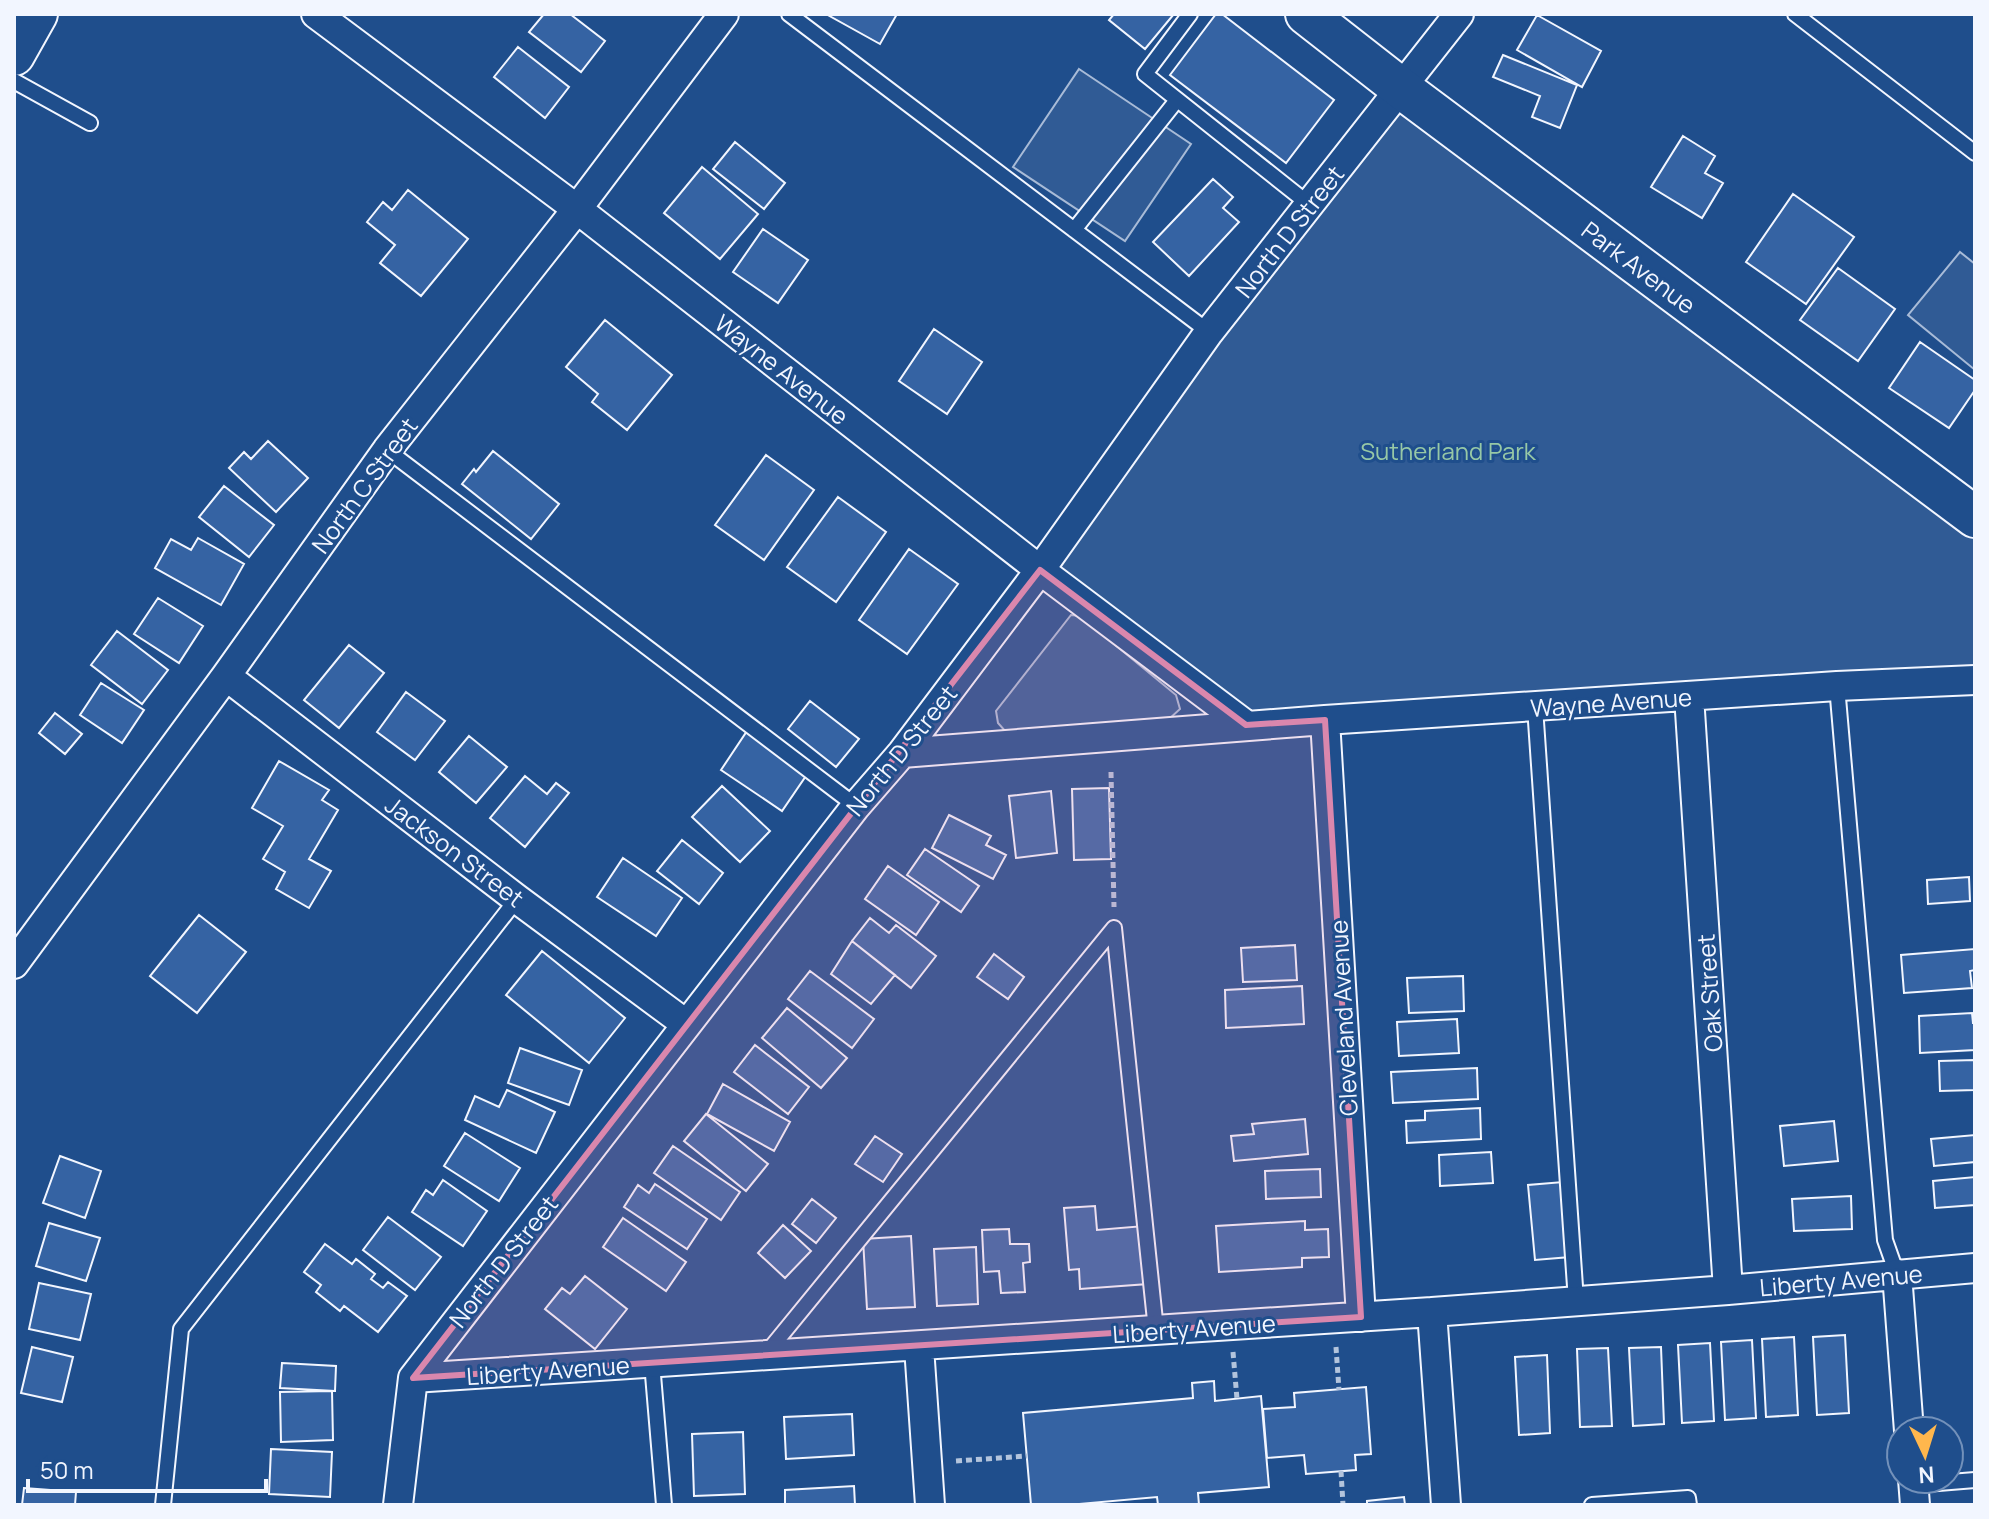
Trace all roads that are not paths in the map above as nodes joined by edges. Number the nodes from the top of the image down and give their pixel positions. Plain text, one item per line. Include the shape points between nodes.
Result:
1 (37, 14) edge
2 (316, 14) edge
3 (724, 14) edge
4 (789, 14) edge
5 (1190, 14) edge
6 (1306, 14) edge
7 (1459, 14) edge
8 (1795, 14) edge
9 (14, 55) edge
10 (14, 81) edge
11 (1402, 89) junction
12 (1177, 100) junction
13 (90, 123) dead end
14 (1975, 153) edge
15 (1310, 205) junction
16 (577, 209) junction
17 (1074, 230) junction
18 (1209, 332) junction
19 (387, 450) junction
20 (1975, 517) edge
21 (1040, 570) junction
22 (226, 676) junction
23 (1975, 680) edge
24 (1837, 686) junction
25 (1689, 696) junction
26 (1535, 707) junction
27 (1325, 720) junction
28 (1246, 725) junction
29 (902, 753) junction
30 (856, 806) junction
31 (517, 899) junction
32 (14, 964) edge
33 (686, 1024) junction
34 (1975, 1268) edge
35 (1897, 1274) junction
36 (1728, 1290) junction
37 (1576, 1301) junction
38 (1432, 1312) junction
39 (1348, 1318) junction
40 (1156, 1330) junction
41 (919, 1347) junction
42 (764, 1356) junction
43 (652, 1363) junction
44 (413, 1378) junction
45 (1908, 1415) edge
46 (163, 1505) edge
47 (398, 1505) edge
48 (664, 1505) edge
49 (930, 1505) edge
50 (1446, 1505) edge
51 (1592, 1505) edge
52 (1689, 1505) edge

1 - 9 main road
2 - 16 street, Wayne Avenue
3 - 16 street, North C Street
4 - 17 lane
5 - 12 lane via 1145,74
6 - 11 main road, Park Avenue
7 - 11 street, North D Street
8 - 14 lane
10 - 13 lane
11 - 15 street, North D Street
11 - 20 main road, Park Avenue
12 - 15 lane
12 - 17 lane
15 - 18 street, North D Street
16 - 19 street, North C Street
16 - 21 street, Wayne Avenue
17 - 18 lane
18 - 21 street, North D Street
19 - 22 street, North C Street
19 - 30 lane
21 - 28 street, Wayne Avenue
21 - 29 street, North D Street
22 - 31 street, Jackson Street
22 - 32 street, North C Street
23 - 24 street, Wayne Avenue
24 - 25 street, Wayne Avenue
24 - 35 lane via 1885,1240
25 - 26 street, Wayne Avenue
25 - 36 street, Oak Street
26 - 27 street, Wayne Avenue
26 - 37 lane
27 - 28 street, Wayne Avenue
27 - 39 street, Cleveland Avenue
28 - 29 street, Wayne Avenue
29 - 30 street, North D Street
30 - 33 street, North D Street
31 - 33 street, Jackson Street
31 - 46 lane via 181,1329
33 - 44 street, North D Street
34 - 35 street, Liberty Avenue
35 - 36 street, Liberty Avenue
35 - 45 street
36 - 37 street, Liberty Avenue
37 - 38 street, Liberty Avenue
38 - 39 street, Liberty Avenue
38 - 50 street
39 - 40 street, Liberty Avenue
40 - 41 street, Liberty Avenue
40 - 42 lane via 1114,928
41 - 42 street, Liberty Avenue
41 - 49 street
42 - 43 street, Liberty Avenue
43 - 44 street, Liberty Avenue
43 - 48 lane
44 - 47 street
51 - 52 lane via 1688,1498

